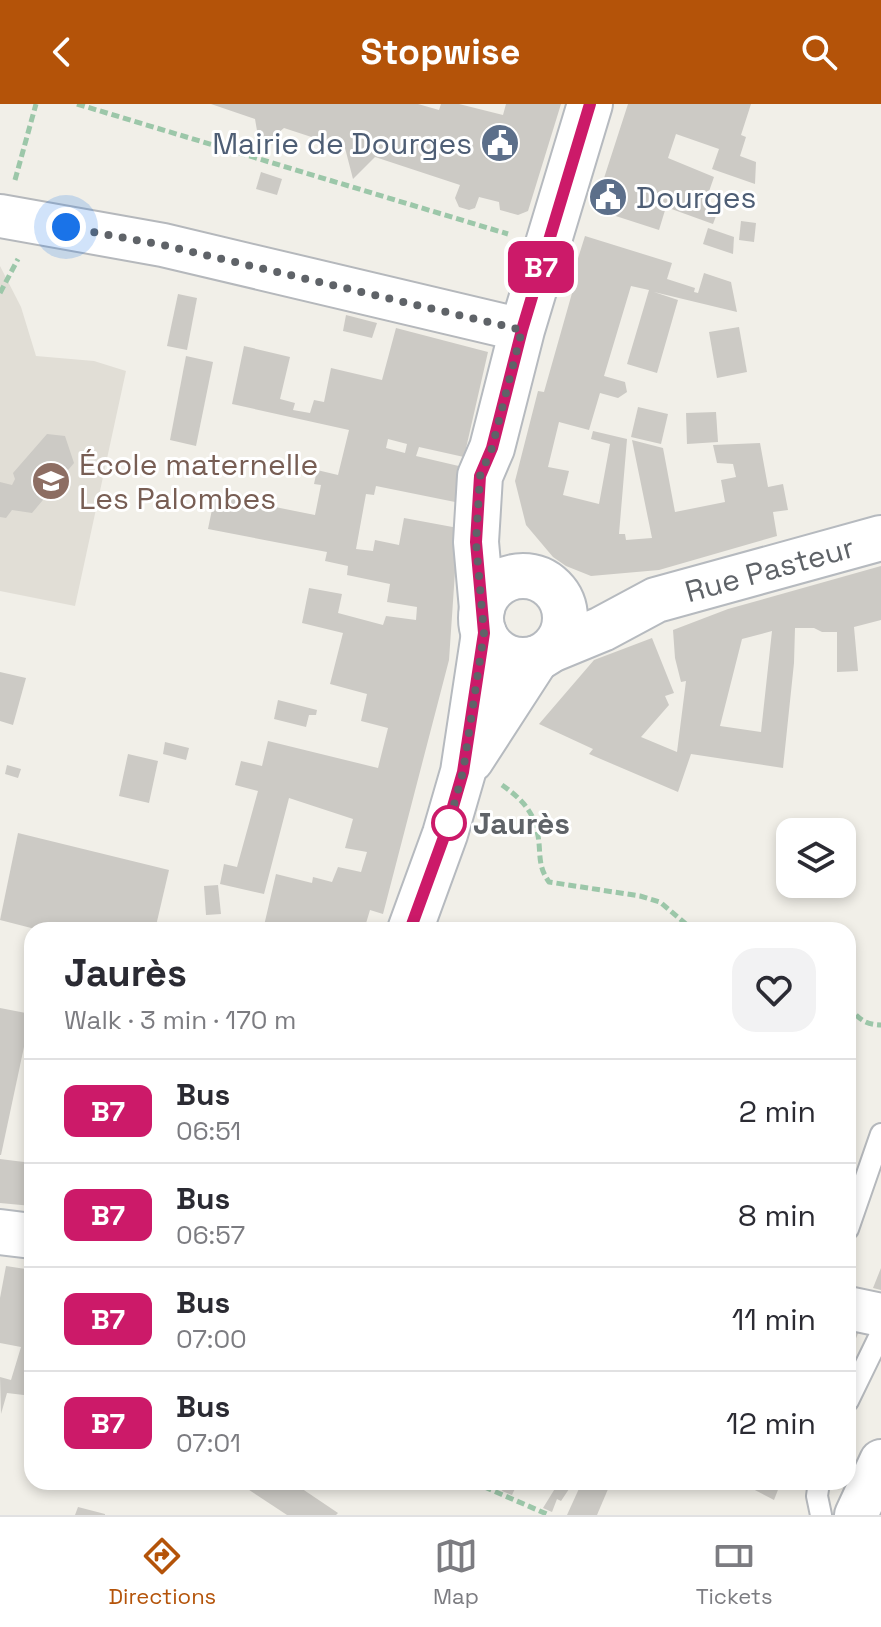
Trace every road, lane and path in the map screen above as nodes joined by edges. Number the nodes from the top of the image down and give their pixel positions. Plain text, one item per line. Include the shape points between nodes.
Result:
1 (36, 104) edge
2 (77, 104) edge
3 (590, 104) edge
4 (2, 216) edge
5 (547, 246) junction
6 (522, 330) junction
7 (492, 448) junction
8 (881, 538) edge
9 (545, 585) junction
10 (656, 600) junction
11 (483, 621) junction
12 (544, 654) junction
13 (463, 772) junction
14 (413, 922) edge
15 (684, 922) edge
16 (856, 1015) edge
17 (881, 1025) edge
18 (881, 1134) edge
19 (856, 1206) edge
20 (0, 1232) edge
21 (24, 1235) edge
22 (856, 1310) edge
23 (881, 1315) edge
24 (881, 1333) edge
25 (856, 1385) edge
26 (881, 1461) edge
27 (491, 1490) edge
28 (818, 1490) edge
29 (549, 1515) edge
30 (821, 1515) edge
31 (856, 1515) edge

1 - 4 path
2 - 5 path
3 - 5 street
4 - 6 street via 163,245
5 - 6 street
6 - 7 street
7 - 9 street via 494,505 502,533
7 - 11 street via 480,476 477,504
8 - 10 street, Rue Pasteur
9 - 10 street, Rue Pasteur via 580,600
9 - 11 street via 517,576 502,582 489,593
9 - 12 street via 565,615 560,640
10 - 12 street, Rue Pasteur
11 - 12 street via 500,653 525,661
11 - 13 street
12 - 13 street
13 - 14 street
13 - 15 path via 502,785 519,797 534,822 541,871 549,882 640,896 660,902
16 - 17 path via 870,1025
18 - 19 lane
20 - 21 street
22 - 23 street
24 - 25 lane
26 - 31 street
27 - 29 path
28 - 30 lane

